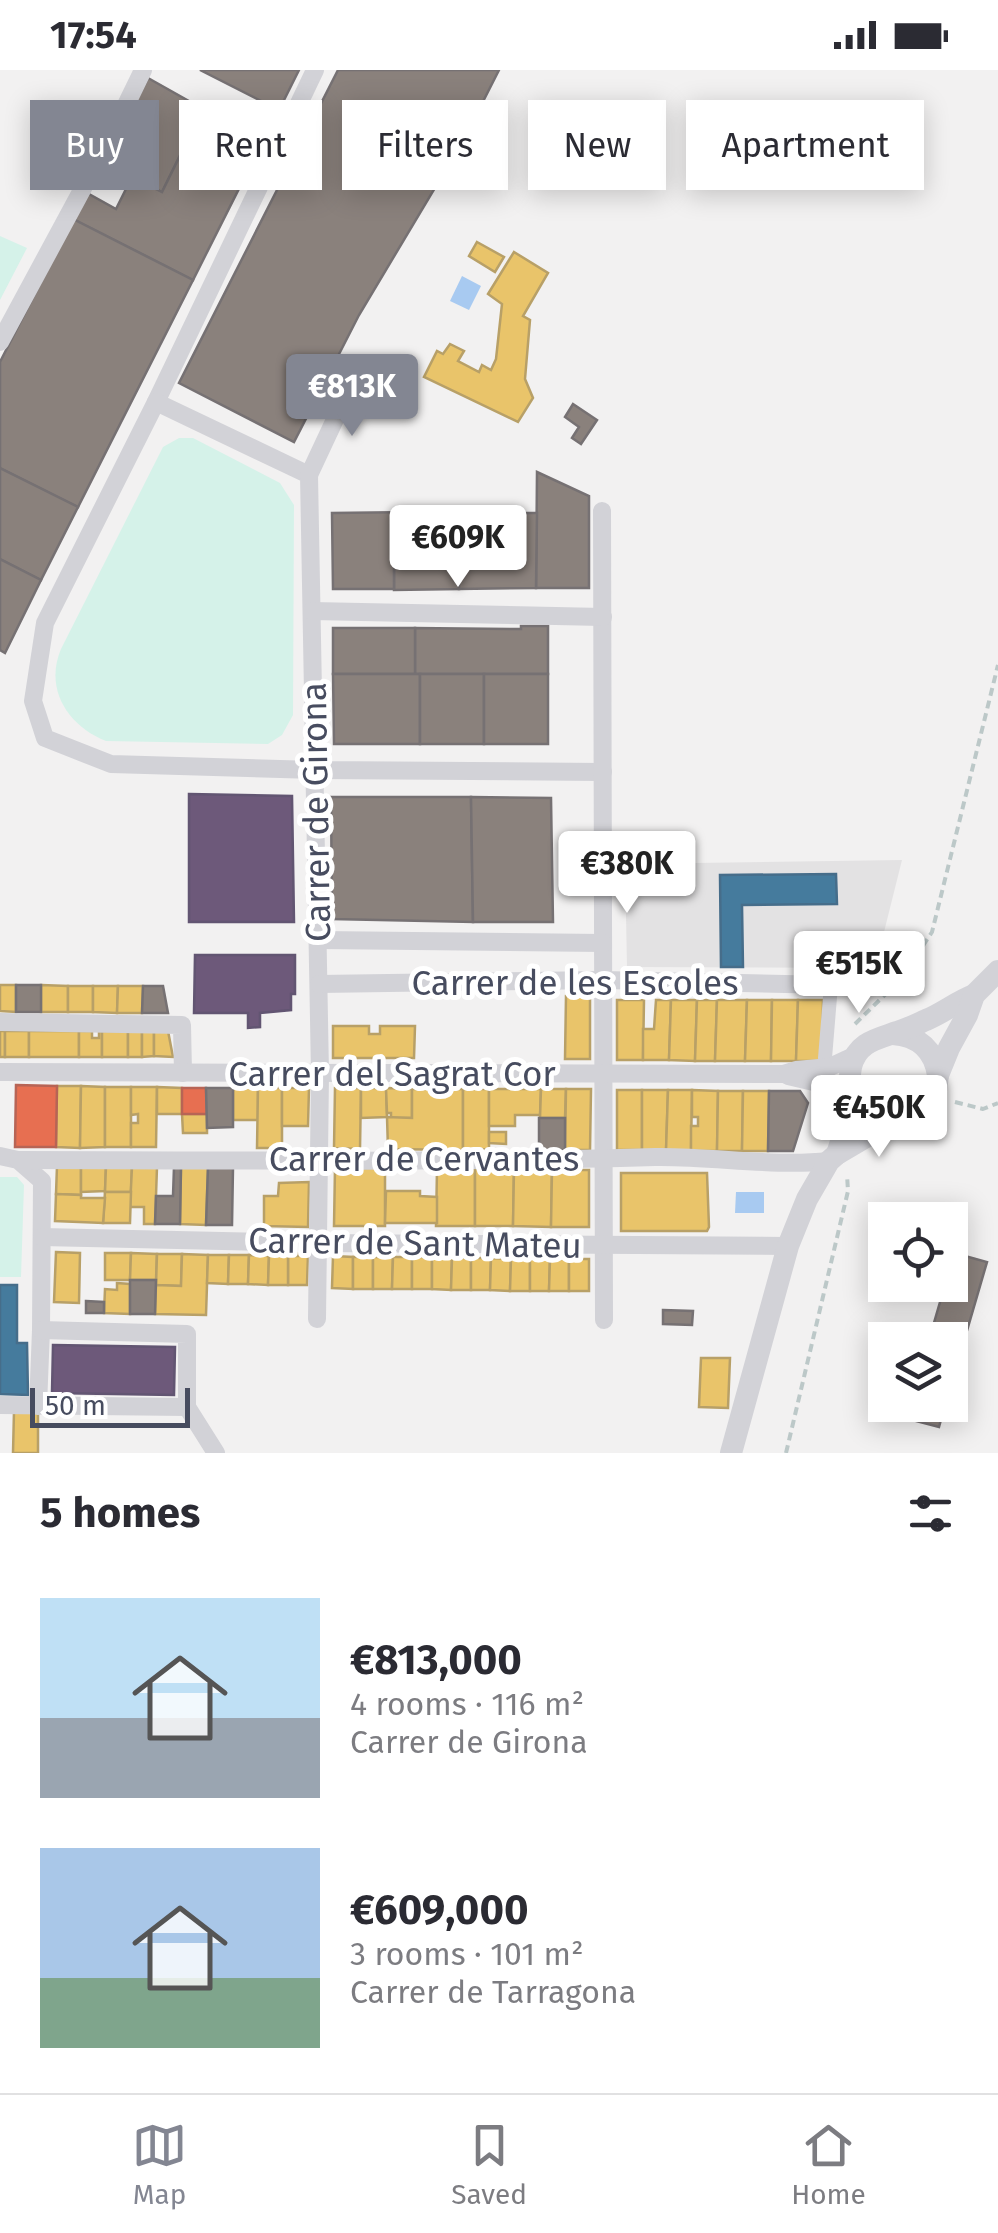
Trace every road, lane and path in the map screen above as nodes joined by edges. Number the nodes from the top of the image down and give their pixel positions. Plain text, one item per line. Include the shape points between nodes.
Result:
1 (144, 70) edge
2 (315, 70) edge
3 (0, 342) edge
4 (352, 384) dead end
5 (156, 402) junction
6 (309, 475) junction
7 (602, 511) dead end
8 (312, 612) junction
9 (603, 617) junction
10 (998, 665) edge
11 (315, 770) junction
12 (603, 772) junction
13 (318, 940) junction
14 (603, 943) junction
15 (998, 971) edge
16 (603, 980) junction
17 (319, 984) junction
18 (831, 985) joint
19 (974, 996) junction
20 (0, 1022) edge
21 (853, 1026) dead end
22 (893, 1034) junction
23 (856, 1055) junction
24 (825, 1058) dead end
25 (0, 1072) edge
26 (182, 1073) junction
27 (320, 1074) junction
28 (784, 1074) junction
29 (604, 1075) junction
30 (937, 1084) junction
31 (853, 1095) junction
32 (998, 1103) edge
33 (899, 1122) junction
34 (833, 1157) junction
35 (9, 1158) edge
36 (603, 1159) junction
37 (320, 1160) junction
38 (848, 1191) dead end
39 (42, 1237) junction
40 (318, 1243) junction
41 (604, 1244) junction
42 (788, 1246) junction
43 (317, 1318) dead end
44 (604, 1320) dead end
45 (41, 1330) junction
46 (0, 1405) edge
47 (38, 1406) junction
48 (187, 1407) junction
49 (216, 1453) edge
50 (731, 1453) edge
51 (786, 1453) edge

1 - 3 street
2 - 5 street
4 - 6 street
5 - 6 street
5 - 11 street via 46,623 33,701 45,738 111,764
6 - 8 street, Carrer de Girona
7 - 9 street
8 - 9 street
8 - 11 street, Carrer de Girona
9 - 12 street
10 - 21 path via 932,932 900,979
11 - 12 street
11 - 13 street, Carrer de Girona
12 - 14 street
13 - 14 street, Carrer de les Escoles
13 - 17 street, Carrer de Girona
14 - 16 street
15 - 19 street
16 - 17 street, Carrer de les Escoles
16 - 18 street, Carrer de les Escoles
16 - 29 street
17 - 27 street, Carrer de Girona
18 - 24 street
19 - 22 street
19 - 30 street
20 - 26 street via 182,1025
22 - 23 street via 872,1039
22 - 30 street via 924,1045 934,1059
23 - 28 street
23 - 31 street
25 - 26 street, Carrer del Sagrat Cor
26 - 27 street, Carrer del Sagrat Cor
27 - 29 street, Carrer del Sagrat Cor
27 - 37 street, Carrer de Girona
28 - 29 street, Carrer del Sagrat Cor
28 - 31 street
29 - 36 street
30 - 32 path via 961,1105 982,1109
30 - 33 street via 924,1110
31 - 33 street via 878,1119
31 - 34 street
33 - 34 street
34 - 36 street, Carrer de Cervantes via 794,1165
34 - 42 street
35 - 37 street, Carrer de Cervantes
35 - 39 street via 42,1181
36 - 37 street, Carrer de Cervantes
36 - 41 street
37 - 40 street, Carrer de Girona
38 - 51 path
39 - 40 street, Carrer de Sant Mateu
39 - 45 street
40 - 41 street, Carrer de Sant Mateu
40 - 43 street, Carrer de Girona
41 - 42 street, Carrer de Sant Mateu
41 - 44 street
42 - 50 street
45 - 47 street
45 - 48 street via 187,1334
46 - 47 street
47 - 48 street
48 - 49 street

